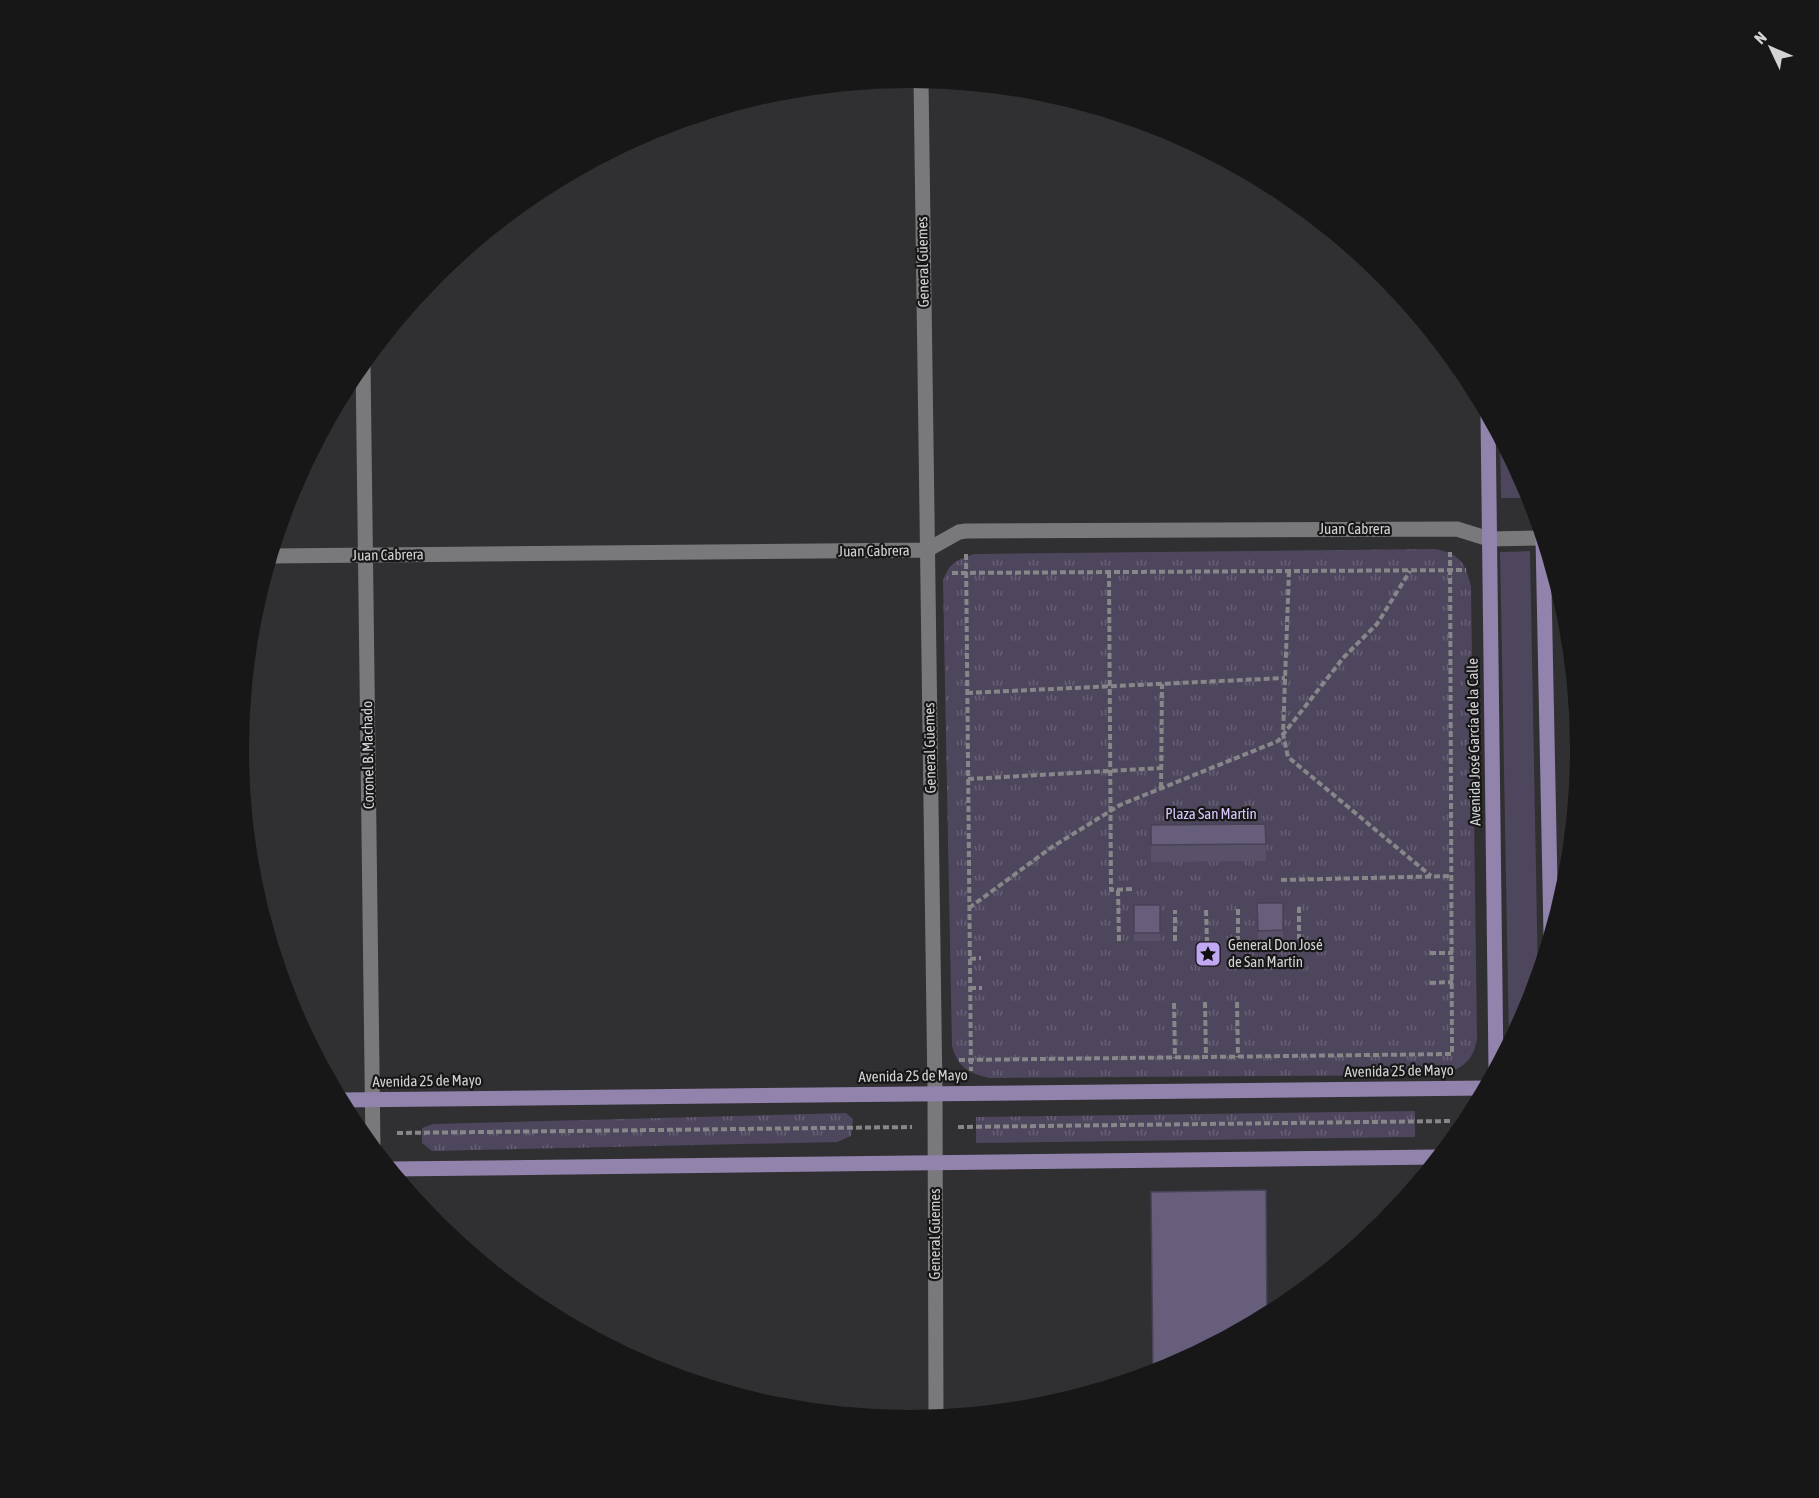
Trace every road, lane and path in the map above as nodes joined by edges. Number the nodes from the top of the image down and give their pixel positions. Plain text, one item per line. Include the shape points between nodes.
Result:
1 (921, 89) edge
2 (363, 377) edge
3 (1488, 431) edge
4 (1450, 529) junction
5 (966, 531) junction
6 (1535, 538) edge
7 (1489, 539) junction
8 (927, 550) junction
9 (278, 556) edge
10 (366, 556) junction
11 (1544, 566) edge
12 (1450, 570) junction
13 (1490, 570) junction
14 (1289, 571) junction
15 (1410, 571) junction
16 (1109, 572) junction
17 (927, 573) junction
18 (966, 573) junction
19 (1285, 678) junction
20 (1162, 684) junction
21 (1109, 687) junction
22 (967, 693) junction
23 (1283, 734) junction
24 (1162, 768) junction
25 (1110, 771) junction
26 (968, 779) junction
27 (1161, 788) junction
28 (1110, 811) junction
29 (1431, 876) junction
30 (1452, 876) junction
31 (1281, 880) dead end
32 (1134, 889) dead end
33 (1118, 890) junction
34 (1550, 906) edge
35 (1299, 907) dead end
36 (969, 908) junction
37 (1238, 909) dead end
38 (1175, 910) dead end
39 (1206, 910) dead end
40 (1299, 939) dead end
41 (1238, 940) dead end
42 (1207, 941) dead end
43 (1119, 942) dead end
44 (1175, 942) dead end
45 (1430, 953) dead end
46 (1453, 953) junction
47 (970, 958) junction
48 (981, 958) dead end
49 (1453, 982) junction
50 (1430, 983) dead end
51 (970, 988) junction
52 (982, 988) dead end
53 (1205, 1002) dead end
54 (1237, 1002) dead end
55 (1174, 1003) dead end
56 (1496, 1053) edge
57 (1238, 1057) junction
58 (1174, 1058) junction
59 (1206, 1058) junction
60 (934, 1060) junction
61 (971, 1060) junction
62 (1476, 1088) edge
63 (971, 1093) junction
64 (935, 1094) junction
65 (350, 1100) edge
66 (373, 1100) junction
67 (1452, 1121) dead end
68 (934, 1127) junction
69 (373, 1134) edge
70 (378, 1141) edge
71 (1429, 1157) edge
72 (935, 1163) junction
73 (400, 1169) edge
74 (936, 1409) edge

1 - 8 street, General Güemes
2 - 10 street, Coronel B. Machado
3 - 7 main road, Avenida José García de la Calle
4 - 5 street, Juan Cabrera
4 - 7 street, Juan Cabrera
4 - 12 path
5 - 8 street, Juan Cabrera
5 - 18 path
6 - 7 street, Juan Cabrera
7 - 13 main road, Avenida José García de la Calle
8 - 10 street, Juan Cabrera
8 - 17 street, General Güemes
9 - 10 street, Juan Cabrera
10 - 66 street, Coronel B. Machado
11 - 34 main road
12 - 13 path
12 - 15 path
12 - 30 path
13 - 56 main road, Avenida José García de la Calle
14 - 15 path
14 - 16 path
14 - 19 path
15 - 23 path via 1377,624 1344,657
16 - 18 path
16 - 21 path
17 - 18 path
17 - 60 street, General Güemes
18 - 22 path
19 - 20 path
19 - 23 path
20 - 21 path
20 - 24 path
21 - 22 path
21 - 25 path
22 - 26 path
23 - 27 path via 1278,741
23 - 29 path via 1288,757
24 - 25 path
24 - 27 path
25 - 26 path
25 - 28 path
26 - 36 path
27 - 28 path
28 - 33 path via 1111,890
28 - 36 path via 1052,847
29 - 30 path
29 - 31 path
30 - 46 path
32 - 33 path
33 - 43 path
35 - 40 path
36 - 47 path
37 - 41 path
38 - 44 path
39 - 42 path
45 - 46 path
46 - 49 path
47 - 48 path
47 - 51 path
49 - 50 path
49 - 57 path via 1452,1054
51 - 52 path
51 - 61 path
53 - 59 path
54 - 57 path
55 - 58 path
57 - 59 path
58 - 59 path
58 - 61 path
60 - 61 path
60 - 64 street, General Güemes
61 - 63 path
62 - 63 main road, Avenida 25 de Mayo
63 - 64 main road, Avenida 25 de Mayo
64 - 66 main road, Avenida 25 de Mayo
64 - 68 street, General Güemes
65 - 66 main road, Avenida 25 de Mayo
66 - 69 street, Coronel B. Machado
67 - 68 path
68 - 70 path
68 - 72 street, General Güemes
71 - 72 main road
72 - 73 main road
72 - 74 street, General Güemes

